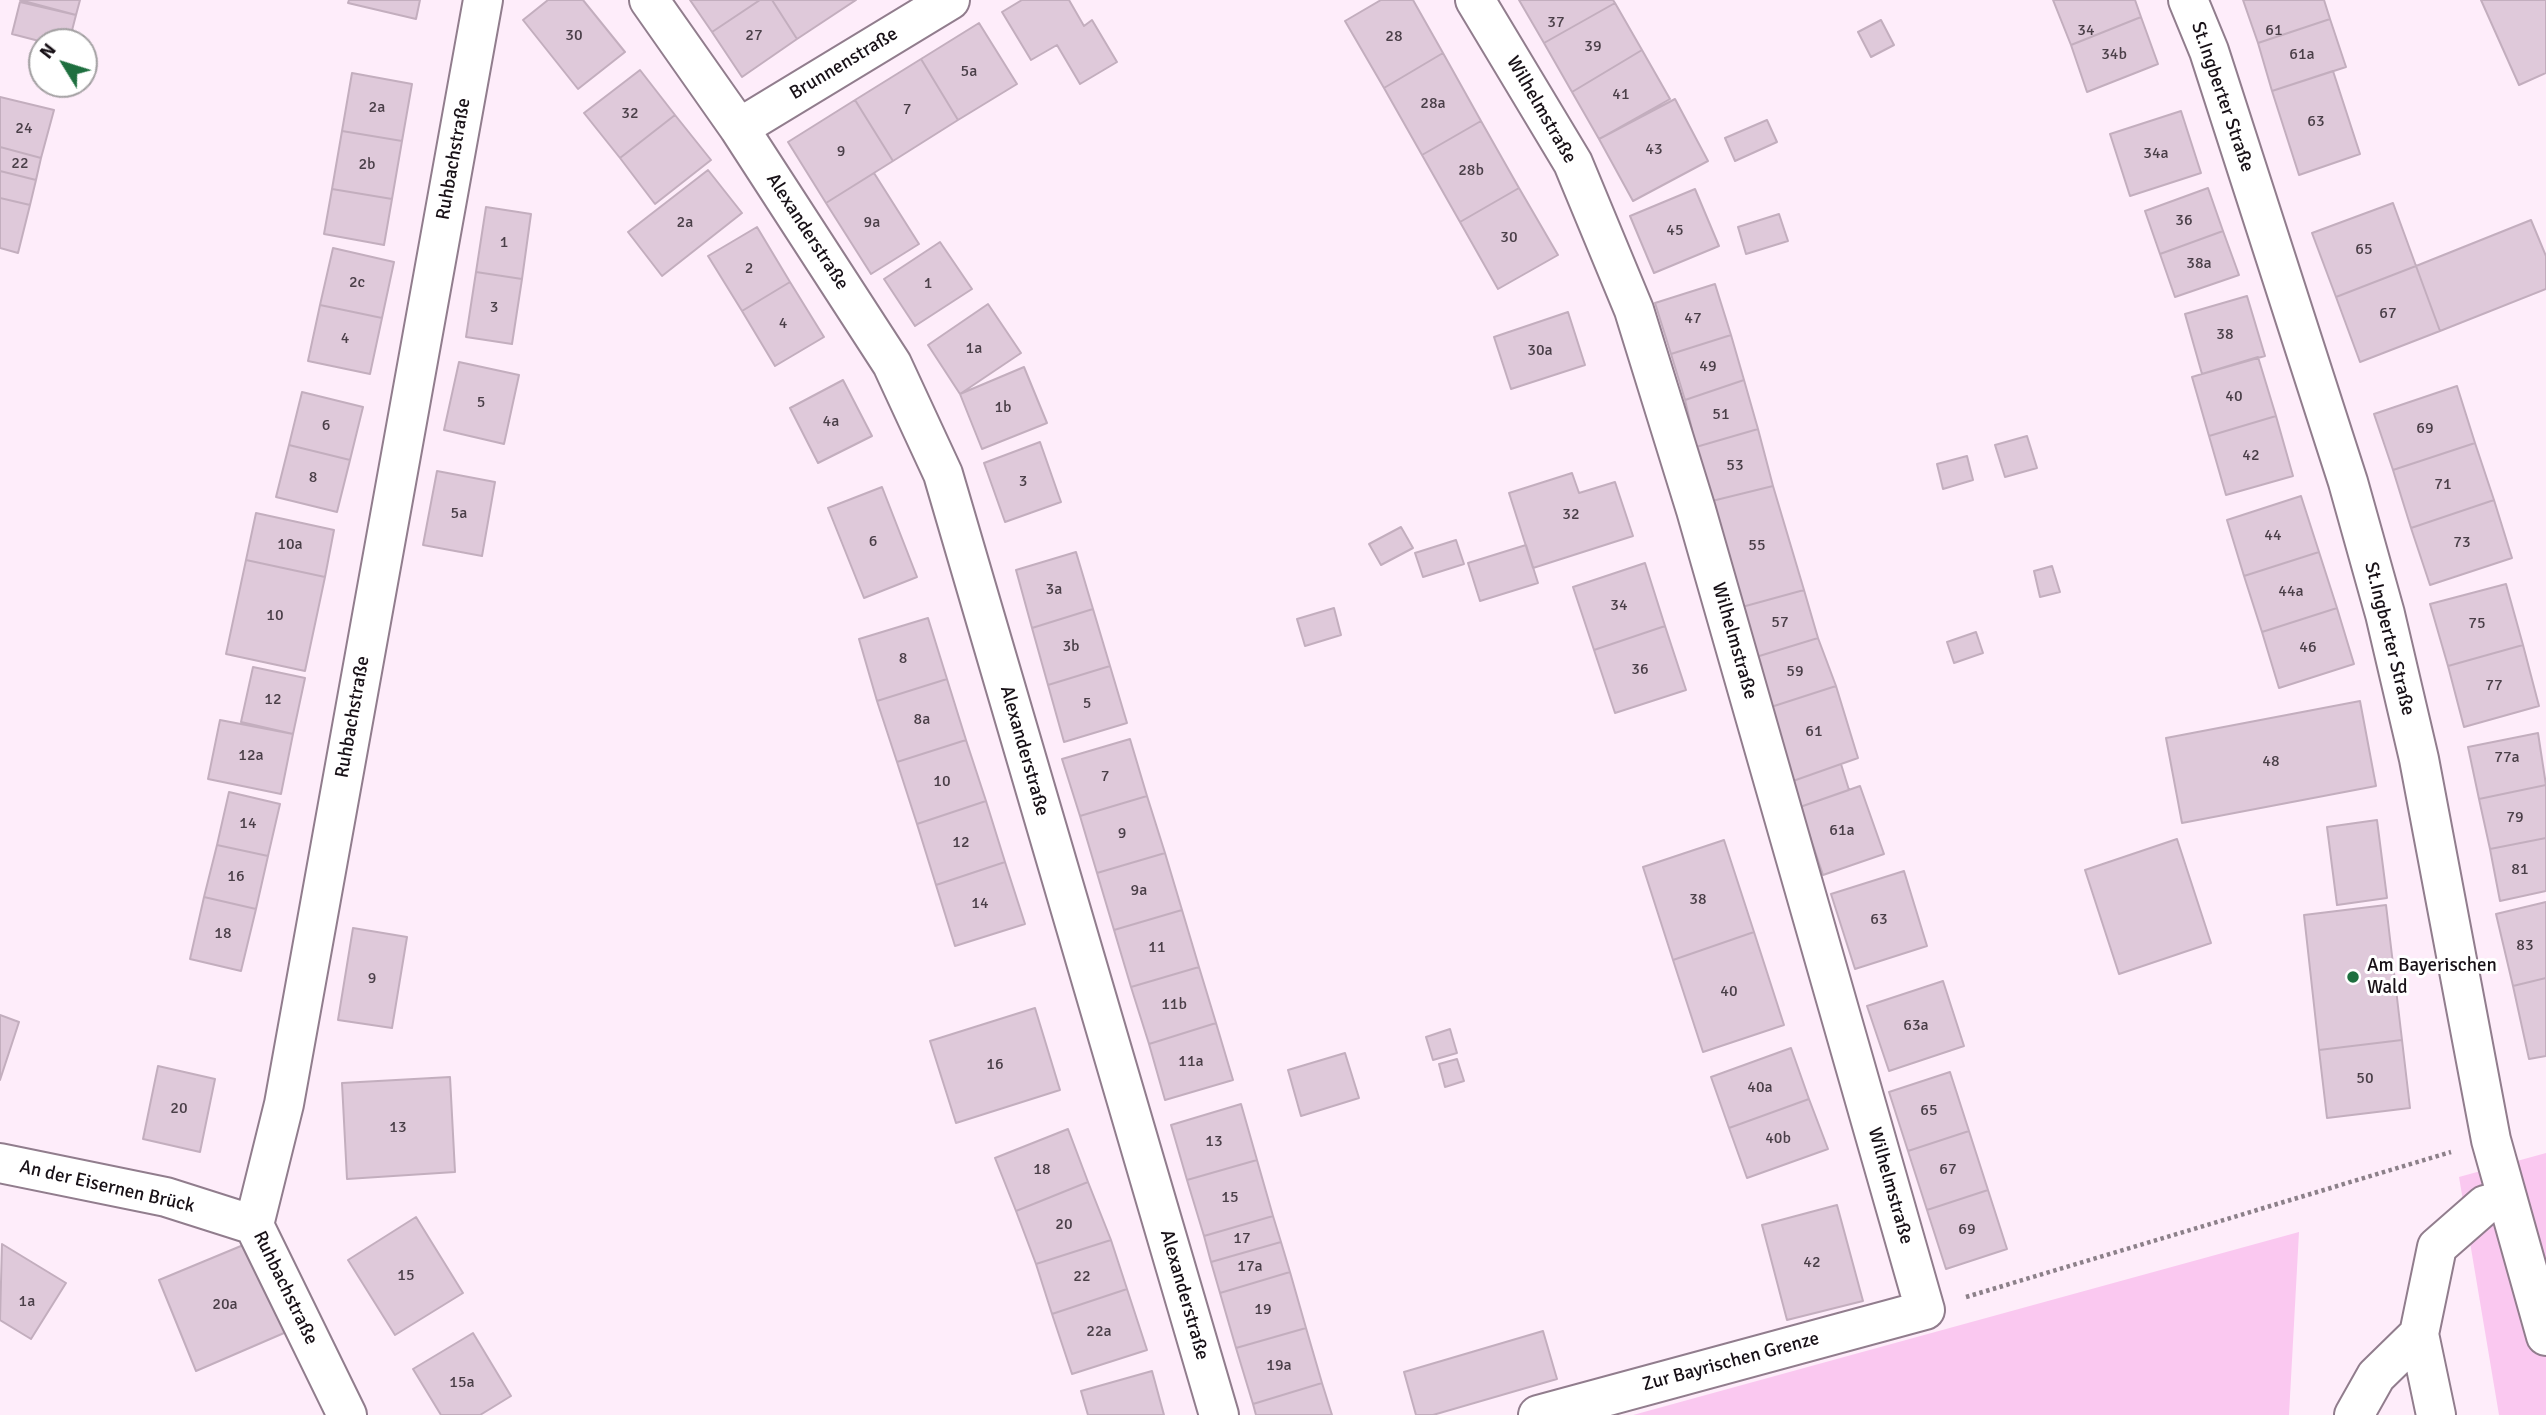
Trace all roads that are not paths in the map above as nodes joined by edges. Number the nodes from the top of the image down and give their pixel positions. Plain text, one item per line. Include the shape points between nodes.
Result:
1 (483, 0) edge
2 (649, 0) edge
3 (950, 0) edge
4 (1475, 0) edge
5 (2188, 0) edge
6 (739, 128) junction
7 (0, 1163) edge
8 (2507, 1199) junction
9 (254, 1225) junction
10 (1925, 1310) joint
11 (2419, 1334) junction
12 (2546, 1336) edge
13 (347, 1415) edge
14 (1219, 1415) edge
15 (1538, 1415) edge
16 (2354, 1415) edge
17 (2436, 1415) edge

1 - 9 street, Ruhbachstraße via 284,1104
2 - 6 street, Alexanderstraße
3 - 6 street, Brunnenstraße
4 - 10 street, Wilhelmstraße via 1573,163 1634,310 1696,510
5 - 8 street, St.Ingberter Straße via 2209,51 2344,469 2385,614 2419,760 2491,1140
6 - 14 street, Alexanderstraße via 892,364 943,474
7 - 9 street, An der Eisernen Brück via 166,1197
8 - 11 street via 2485,1205 2437,1247
8 - 12 street, St.Ingberter Straße
9 - 13 street, Ruhbachstraße
10 - 15 street, Zur Bayrischen Grenze
11 - 16 street via 2376,1376
11 - 17 street

